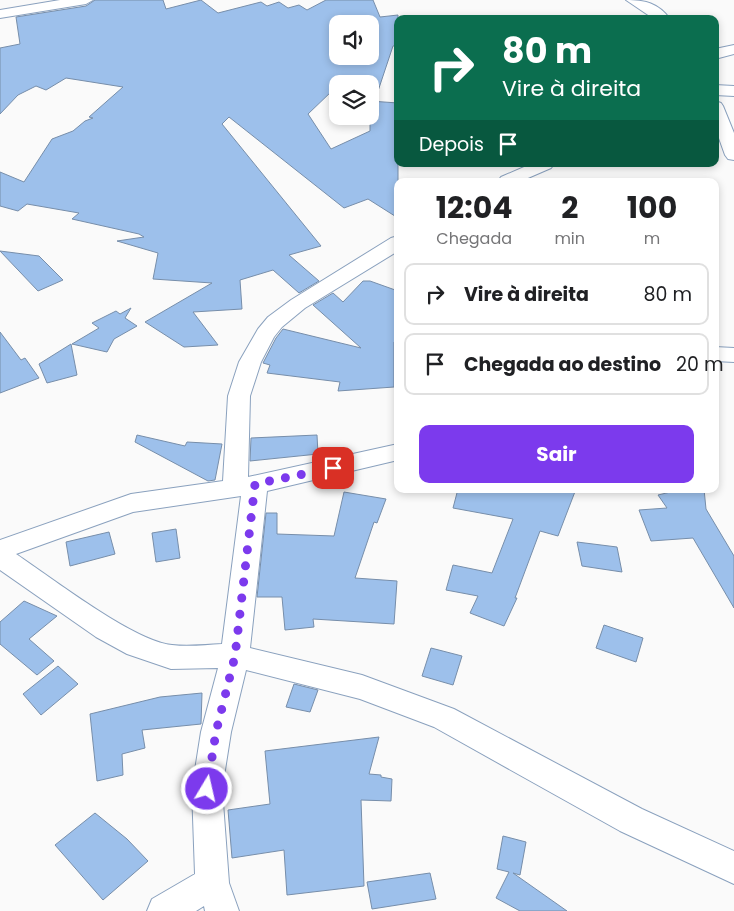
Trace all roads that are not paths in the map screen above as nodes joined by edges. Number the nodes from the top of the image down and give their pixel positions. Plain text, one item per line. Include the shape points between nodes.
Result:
1 (86, 0) edge
2 (633, 0) edge
3 (0, 14) edge
4 (658, 15) edge
5 (734, 49) edge
6 (719, 53) edge
7 (719, 90) edge
8 (734, 91) edge
9 (719, 116) edge
10 (734, 155) edge
11 (538, 167) edge
12 (513, 178) edge
13 (394, 244) edge
14 (719, 354) edge
15 (734, 355) edge
16 (394, 453) edge
17 (245, 486) junction
18 (0, 550) edge
19 (0, 557) edge
20 (235, 656) junction
21 (734, 868) edge
22 (217, 897) edge
23 (164, 911) edge

1 - 3 street
2 - 4 street
5 - 6 street
7 - 8 street
9 - 10 street
11 - 12 street
13 - 17 street via 298,304 265,334 250,362 239,396
14 - 15 street
16 - 17 street
17 - 18 street via 131,503
17 - 20 street
19 - 20 street via 106,629 137,646 171,658
20 - 21 street via 362,687 444,718 631,820
20 - 22 street via 216,732 207,789
22 - 23 street

